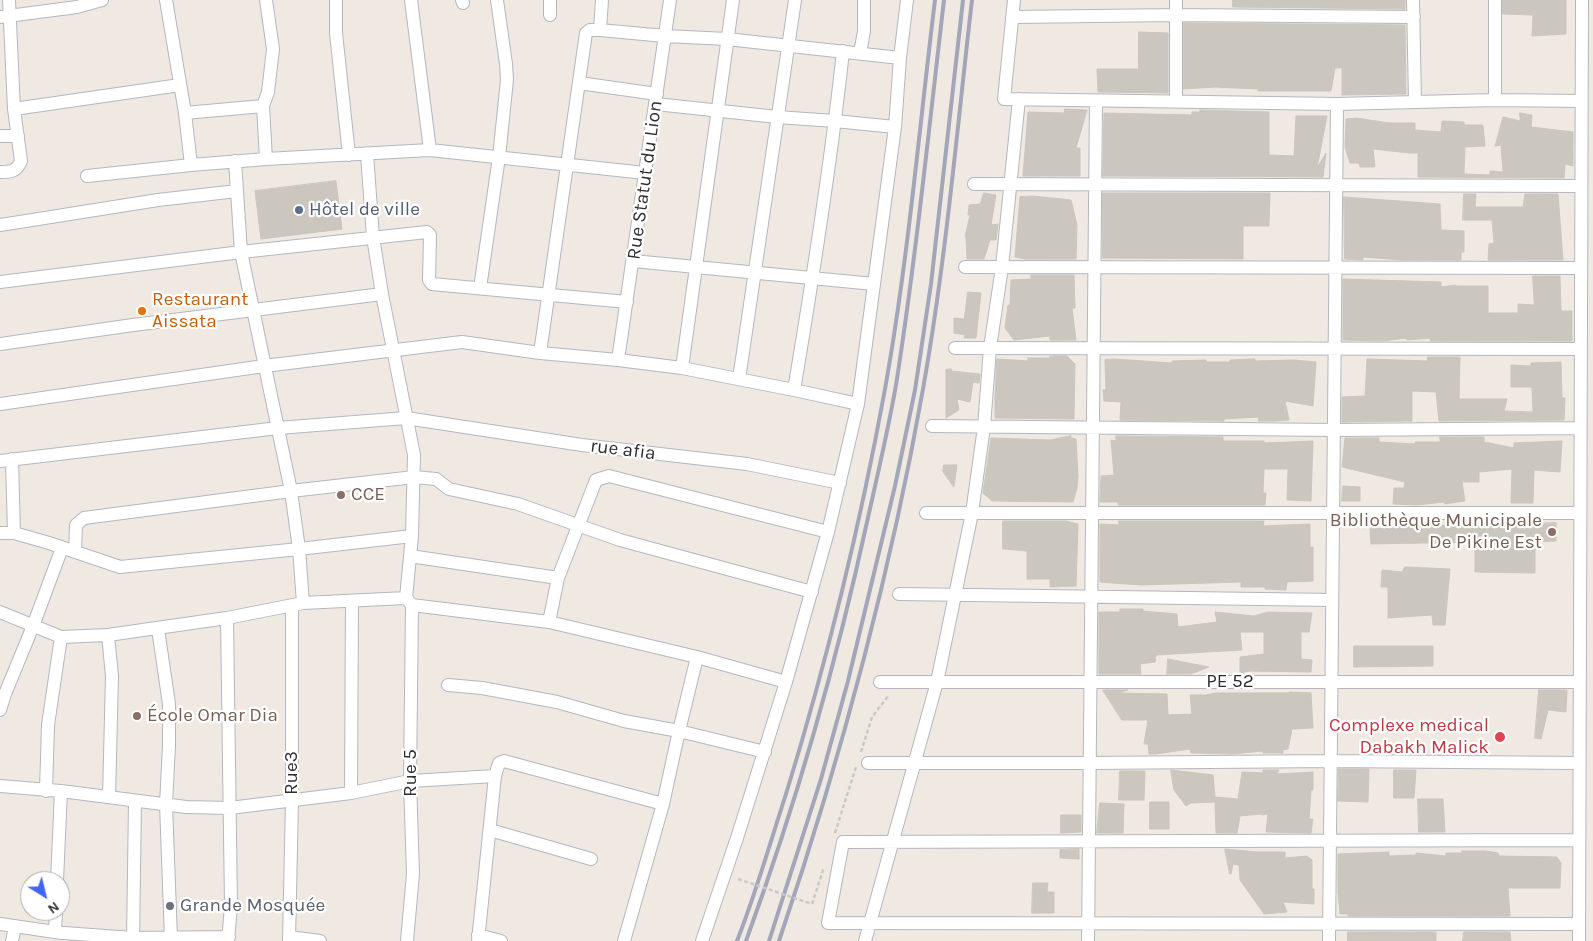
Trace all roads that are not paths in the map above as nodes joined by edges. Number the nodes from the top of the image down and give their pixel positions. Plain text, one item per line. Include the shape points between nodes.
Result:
1 (8, 0) edge
2 (102, 0) edge
3 (166, 0) edge
4 (266, 0) edge
5 (336, 0) edge
6 (411, 0) edge
7 (497, 0) edge
8 (550, 0) edge
9 (602, 0) edge
10 (670, 0) edge
11 (733, 0) edge
12 (795, 0) edge
13 (864, 0) edge
14 (907, 0) edge
15 (1014, 0) edge
16 (1176, 0) edge
17 (1413, 0) edge
18 (1495, 0) edge
19 (1582, 0) edge
20 (550, 15) dead end
21 (1175, 15) junction
22 (5, 16) edge
23 (1012, 17) junction
24 (1414, 17) junction
25 (600, 30) junction
26 (665, 36) junction
27 (727, 39) junction
28 (788, 46) junction
29 (843, 51) junction
30 (860, 53) junction
31 (900, 58) junction
32 (6, 61) edge
33 (579, 83) junction
34 (180, 85) junction
35 (656, 99) junction
36 (1019, 99) junction
37 (1495, 100) junction
38 (1176, 101) junction
39 (1581, 101) junction
40 (1096, 102) junction
41 (1414, 102) junction
42 (1338, 104) junction
43 (263, 106) junction
44 (14, 109) junction
45 (718, 110) junction
46 (184, 113) junction
47 (777, 117) junction
48 (835, 121) junction
49 (895, 127) junction
50 (0, 136) edge
51 (18, 136) junction
52 (430, 150) junction
53 (367, 154) junction
54 (349, 155) junction
55 (499, 157) junction
56 (266, 159) junction
57 (235, 161) junction
58 (190, 165) junction
59 (568, 166) junction
60 (0, 172) edge
61 (645, 173) junction
62 (87, 176) dead end
63 (974, 184) dead end
64 (1011, 184) junction
65 (1095, 185) junction
66 (1337, 186) junction
67 (1581, 186) junction
68 (237, 191) junction
69 (0, 225) edge
70 (373, 237) junction
71 (241, 252) junction
72 (633, 261) junction
73 (697, 267) junction
74 (965, 267) dead end
75 (1002, 267) junction
76 (1094, 267) junction
77 (1336, 268) junction
78 (1581, 268) junction
79 (754, 272) junction
80 (813, 278) junction
81 (0, 282) edge
82 (874, 284) junction
83 (480, 288) junction
84 (382, 294) junction
85 (548, 294) junction
86 (626, 302) junction
87 (252, 310) junction
88 (0, 344) edge
89 (955, 348) dead end
90 (990, 348) junction
91 (1094, 348) junction
92 (1335, 349) junction
93 (1581, 349) junction
94 (393, 351) junction
95 (540, 353) junction
96 (618, 360) junction
97 (264, 366) junction
98 (682, 368) junction
99 (739, 379) junction
100 (794, 390) junction
101 (0, 404) edge
102 (858, 404) junction
103 (406, 418) junction
104 (932, 426) dead end
105 (984, 427) junction
106 (1093, 427) junction
107 (278, 428) junction
108 (1580, 428) junction
109 (1335, 430) junction
110 (6, 460) edge
111 (414, 478) junction
112 (840, 483) junction
113 (291, 491) junction
114 (926, 513) dead end
115 (972, 513) junction
116 (1092, 513) junction
117 (1333, 513) junction
118 (1580, 513) junction
119 (580, 525) junction
120 (828, 532) junction
121 (0, 533) edge
122 (14, 533) junction
123 (412, 536) junction
124 (69, 550) junction
125 (299, 550) junction
126 (410, 556) junction
127 (558, 578) junction
128 (812, 592) junction
129 (899, 594) dead end
130 (954, 595) junction
131 (1091, 596) junction
132 (1332, 600) junction
133 (352, 601) junction
134 (409, 601) junction
135 (298, 604) junction
136 (0, 612) edge
137 (227, 618) junction
138 (549, 622) junction
139 (33, 626) junction
140 (158, 628) junction
141 (108, 636) junction
142 (61, 637) junction
143 (697, 657) junction
144 (786, 682) junction
145 (880, 682) dead end
146 (937, 682) junction
147 (1090, 682) junction
148 (1332, 682) junction
149 (1580, 682) junction
150 (448, 685) dead end
151 (2, 693) edge
152 (0, 710) edge
153 (679, 731) junction
154 (765, 752) junction
155 (862, 760) road end
156 (1330, 760) junction
157 (915, 763) junction
158 (1089, 763) junction
159 (1579, 764) junction
160 (496, 776) junction
161 (410, 781) junction
162 (0, 786) edge
163 (46, 791) junction
164 (61, 791) junction
165 (351, 793) junction
166 (108, 798) junction
167 (292, 800) junction
168 (135, 801) junction
169 (166, 804) junction
170 (663, 804) junction
171 (230, 808) junction
172 (490, 830) junction
173 (1579, 840) junction
174 (1330, 841) junction
175 (891, 842) junction
176 (1089, 842) junction
177 (591, 859) dead end
178 (57, 871) edge
179 (58, 921) edge
180 (870, 923) junction
181 (1088, 923) junction
182 (1329, 923) junction
183 (0, 924) edge
184 (1579, 924) junction
185 (15, 927) junction
186 (61, 935) edge
187 (171, 938) junction
188 (478, 938) edge
189 (133, 939) edge
190 (228, 939) edge
191 (289, 939) edge
192 (12, 941) edge
193 (320, 941) edge
194 (407, 941) edge
195 (501, 941) edge
196 (624, 941) edge
197 (702, 941) edge
198 (865, 941) edge
199 (1088, 941) edge
200 (1329, 941) edge
201 (1579, 941) edge

1 - 22 street
2 - 22 street via 77,7
3 - 34 street
4 - 43 street via 273,49 268,92
5 - 54 street via 336,33
6 - 52 street
7 - 55 street via 507,72
8 - 20 street
9 - 25 street
10 - 26 street, Rue Statut du Lion
11 - 27 street
12 - 28 street
13 - 30 street
14 - 31 street
15 - 23 street
16 - 21 street
17 - 24 street
18 - 37 street
19 - 39 street
21 - 23 street
21 - 24 street
21 - 38 street
22 - 32 street
23 - 36 street via 1004,99
24 - 41 street
25 - 26 street
25 - 33 street via 586,33
26 - 27 street
26 - 35 street, Rue Statut du Lion
27 - 28 street
27 - 45 street
28 - 29 street
28 - 47 street
29 - 30 street
29 - 48 street
30 - 31 street
31 - 49 street
32 - 44 street
33 - 35 street
33 - 59 street
34 - 44 street
34 - 46 street
35 - 45 street
35 - 61 street, Rue Statut du Lion
36 - 40 street
36 - 64 street
37 - 39 street
37 - 41 street
38 - 40 street
38 - 42 street
39 - 67 street
40 - 65 street
41 - 42 street
42 - 66 street
43 - 46 street
43 - 56 street
44 - 51 street
45 - 47 street
45 - 73 street
46 - 58 street
47 - 48 street
47 - 79 street
48 - 49 street
48 - 80 street
49 - 82 street
50 - 51 street
51 - 60 street via 21,161 12,172
52 - 53 street
52 - 55 street
53 - 54 street
53 - 70 street, Rue 5
54 - 56 street
55 - 59 street
55 - 83 street
56 - 57 street
57 - 58 street
57 - 68 street, Rue3
58 - 62 street
59 - 61 street
59 - 85 street
61 - 72 street, Rue Statut du Lion
63 - 64 street
64 - 65 street
64 - 75 street
65 - 66 street
65 - 76 street
66 - 67 street
66 - 77 street
67 - 78 street
68 - 69 street
68 - 71 street, Rue3
70 - 71 street
70 - 83 street via 429,233 430,282
70 - 84 street, Rue 5
71 - 81 street
71 - 87 street, Rue3
72 - 73 street
72 - 86 street, Rue Statut du Lion
73 - 79 street
73 - 98 street
74 - 75 street
75 - 76 street
75 - 90 street
76 - 77 street
76 - 91 street
77 - 78 street
77 - 92 street
78 - 93 street
79 - 80 street
79 - 99 street
80 - 82 street
80 - 100 street
82 - 102 street
83 - 85 street
84 - 87 street
84 - 94 street, Rue 5
85 - 86 street
85 - 95 street
86 - 96 street, Rue Statut du Lion
87 - 88 street
87 - 97 street, Rue3
89 - 90 street
90 - 91 street
90 - 105 street
91 - 92 street
91 - 106 street
92 - 93 street
92 - 109 street
93 - 108 street
94 - 95 street via 462,342
94 - 97 street
94 - 103 street, Rue 5
95 - 96 street
96 - 98 street
97 - 101 street
97 - 107 street, Rue3
98 - 99 street
99 - 100 street
100 - 102 street
102 - 112 street
103 - 107 street, rue afia
103 - 111 street, Rue 5 via 414,455
103 - 112 street, rue afia via 582,445 747,464
104 - 105 street
105 - 106 street
105 - 115 street
106 - 109 street
106 - 116 street
107 - 110 street, rue afia
107 - 113 street, Rue3
108 - 109 street
108 - 118 street
109 - 117 street
110 - 122 street
111 - 113 street
111 - 119 street via 436,479 449,489 518,504
111 - 123 street, Rue 5
112 - 120 street
113 - 124 street via 84,518 76,525
113 - 125 street, Rue3
114 - 115 street
115 - 116 street
115 - 130 street
116 - 117 street
116 - 131 street
117 - 118 street
117 - 132 street
118 - 149 street
119 - 120 street via 596,480 609,476
119 - 127 street
119 - 128 street via 620,540
120 - 128 street
121 - 122 street
122 - 124 street
123 - 125 street
123 - 126 street, Rue 5
124 - 125 street via 120,568
124 - 139 street
125 - 135 street, Rue3
126 - 127 street
126 - 134 street, Rue 5
127 - 138 street
128 - 144 street
129 - 130 street
130 - 131 street
130 - 146 street
131 - 132 street
131 - 147 street
132 - 148 street
133 - 134 street
133 - 135 street
133 - 165 street
134 - 138 street
134 - 161 street, Rue 5
135 - 137 street
135 - 167 street, Rue3
136 - 139 street
137 - 140 street
137 - 171 street
138 - 143 street
139 - 142 street
139 - 151 street
140 - 141 street
140 - 169 street via 169,704
141 - 142 street
141 - 166 street via 112,676
142 - 163 street via 48,725
143 - 144 street
143 - 153 street
144 - 154 street
145 - 146 street, PE 52
146 - 147 street, PE 52
146 - 157 street
147 - 148 street, PE 52
147 - 158 street
148 - 149 street, PE 52
148 - 156 street
149 - 159 street
150 - 153 street via 557,702 624,721
151 - 152 street
153 - 154 street
153 - 170 street
154 - 197 street
155 - 157 street
156 - 158 street
156 - 159 street
156 - 174 street
157 - 158 street
157 - 175 street
158 - 176 street
159 - 173 street
160 - 161 street
160 - 170 street via 498,763 504,761
160 - 172 street
161 - 165 street
161 - 194 street, Rue 5 via 413,874
162 - 163 street
163 - 164 street
164 - 166 street
164 - 178 street
165 - 167 street
166 - 168 street
167 - 171 street
167 - 191 street, Rue3
168 - 169 street
168 - 189 street
169 - 171 street
169 - 187 street
170 - 196 street
171 - 190 street
172 - 177 street
172 - 188 street
173 - 174 street
173 - 184 street
174 - 176 street
174 - 182 street
175 - 176 street
175 - 180 street
175 - 180 street via 838,840 828,922
176 - 181 street
179 - 186 street
180 - 181 street
180 - 198 street
181 - 182 street
181 - 199 street
182 - 184 street
182 - 200 street
183 - 185 street
184 - 201 street
185 - 186 street
185 - 192 street
186 - 189 street
187 - 189 street
187 - 190 street
188 - 195 street
191 - 193 street

